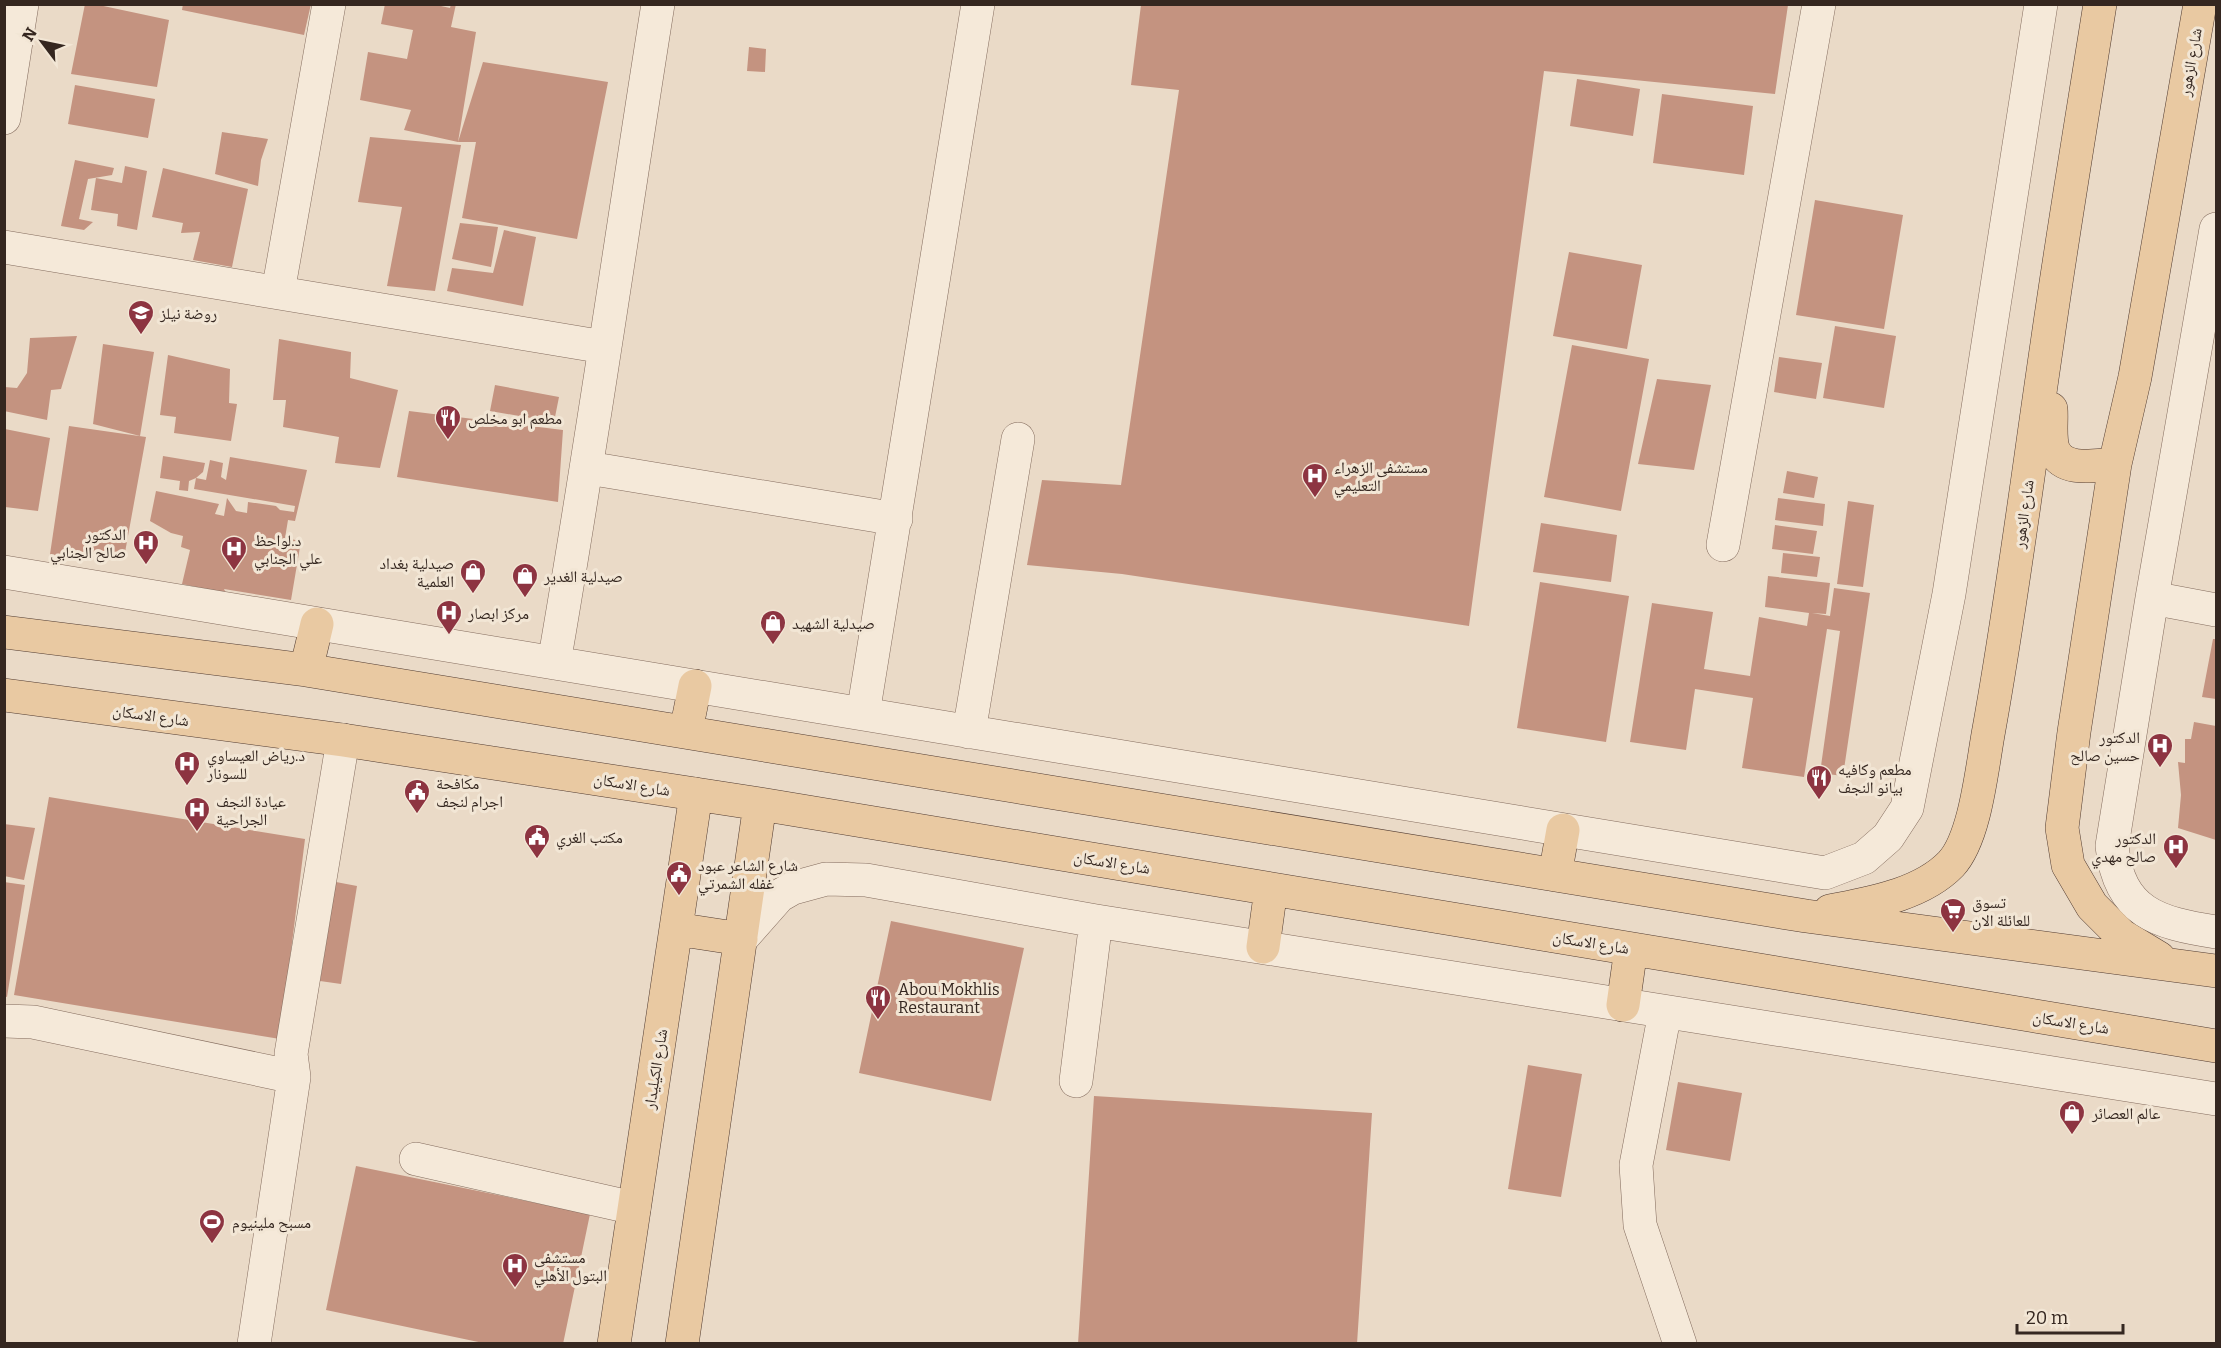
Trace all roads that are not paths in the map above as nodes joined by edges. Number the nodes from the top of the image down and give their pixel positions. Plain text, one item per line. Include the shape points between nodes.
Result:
1 (22, 4) edge
2 (329, 4) edge
3 (658, 4) edge
4 (978, 4) edge
5 (1819, 4) edge
6 (2041, 4) edge
7 (2100, 4) edge
8 (2200, 4) edge
9 (4, 118) edge
10 (2217, 229) edge
11 (4, 247) edge
12 (278, 292) junction
13 (2208, 317) edge
14 (2047, 341) junction
15 (604, 347) junction
16 (1018, 440) dead end
17 (2115, 464) junction
18 (588, 468) junction
19 (896, 519) junction
20 (1723, 545) dead end
21 (4, 573) edge
22 (2152, 597) junction
23 (2217, 610) edge
24 (317, 624) junction
25 (4, 632) edge
26 (554, 663) junction
27 (306, 670) junction
28 (694, 686) junction
29 (4, 695) edge
30 (863, 714) junction
31 (686, 731) junction
32 (969, 732) junction
33 (343, 740) junction
34 (696, 794) junction
35 (760, 804) junction
36 (1563, 830) junction
37 (1556, 875) junction
38 (1271, 889) junction
39 (1806, 916) junction
40 (1096, 921) junction
41 (676, 929) junction
42 (2217, 932) edge
43 (741, 939) junction
44 (1263, 947) junction
45 (1631, 949) junction
46 (2168, 964) junction
47 (2217, 971) edge
48 (1623, 1005) junction
49 (1665, 1012) junction
50 (4, 1021) edge
51 (2217, 1046) edge
52 (294, 1077) junction
53 (1076, 1081) dead end
54 (2217, 1099) edge
55 (416, 1160) dead end
56 (634, 1208) junction
57 (254, 1344) edge
58 (614, 1344) edge
59 (682, 1344) edge
60 (1680, 1344) edge

1 - 9 street
2 - 12 street
3 - 15 street
4 - 19 street
5 - 20 street
6 - 36 street via 1949,594 1907,808 1888,837 1864,858 1825,873
7 - 14 main road, شارع الزهور
8 - 17 main road, شارع الزهور via 2135,377
10 - 13 street
11 - 12 street
12 - 15 street
13 - 22 street
14 - 17 main road via 2053,450 2061,460 2074,466
14 - 39 main road, شارع الزهور via 2005,638 1965,842 1951,864 1929,880 1890,898
15 - 18 street
16 - 32 street
17 - 46 main road, شارع الزهور via 2062,828 2068,865 2092,906 2121,935
18 - 19 street
18 - 26 street
19 - 30 street
21 - 24 street
22 - 23 street
22 - 42 street via 2114,828 2114,864 2119,881 2141,909 2173,925
24 - 26 street
24 - 27 main road
25 - 27 main road
26 - 28 street
27 - 31 main road
28 - 30 street
28 - 31 main road
29 - 33 main road, شارع الاسكان
30 - 32 street
31 - 37 main road
32 - 36 street
33 - 34 main road, شارع الاسكان
33 - 52 street via 291,1054
34 - 35 main road, شارع الاسكان
34 - 41 main road, شارع الكيليدار
35 - 38 main road, شارع الاسكان
35 - 43 main road
36 - 37 main road
37 - 39 main road
38 - 44 main road
38 - 45 main road, شارع الاسكان
39 - 46 main road
40 - 43 street via 866,880 826,879 779,896
40 - 44 street
40 - 53 street
41 - 43 main road
41 - 56 main road, شارع الكيليدار
43 - 59 main road
44 - 48 street
45 - 48 main road
45 - 51 main road, شارع الاسكان
46 - 47 main road
48 - 49 street
49 - 54 street
49 - 60 street via 1636,1165 1640,1225
50 - 52 street via 33,1022
52 - 57 street
55 - 56 street
56 - 58 main road, شارع الكيليدار

